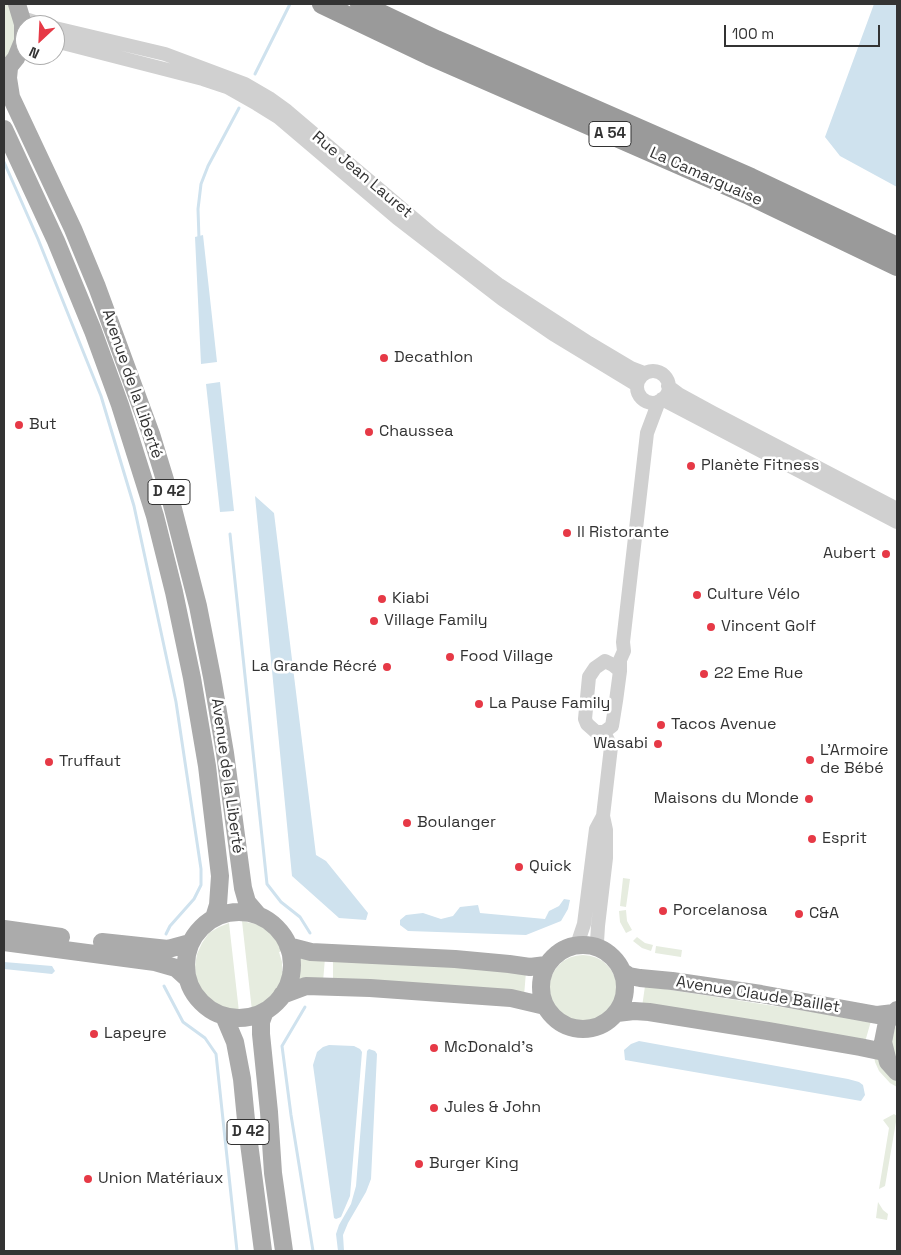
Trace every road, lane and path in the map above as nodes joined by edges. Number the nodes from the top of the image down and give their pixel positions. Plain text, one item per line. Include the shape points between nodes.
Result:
1 (322, 4) edge
2 (360, 4) edge
3 (65, 30) edge
4 (65, 44) edge
5 (15, 59) edge
6 (6, 70) edge
7 (4, 129) edge
8 (897, 247) edge
9 (897, 266) edge
10 (641, 379) junction
11 (668, 386) junction
12 (644, 400) junction
13 (661, 400) junction
14 (647, 433) junction
15 (897, 509) edge
16 (897, 522) edge
17 (623, 642) junction
18 (605, 661) junction
19 (620, 671) junction
20 (604, 732) junction
21 (603, 816) junction
22 (259, 916) junction
23 (214, 918) junction
24 (4, 929) edge
25 (4, 942) edge
26 (190, 944) junction
27 (577, 945) junction
28 (288, 946) junction
29 (600, 948) junction
30 (546, 965) junction
31 (623, 972) junction
32 (187, 978) junction
33 (282, 996) junction
34 (545, 1006) junction
35 (265, 1011) junction
36 (896, 1011) edge
37 (617, 1013) junction
38 (224, 1016) junction
39 (884, 1052) junction
40 (897, 1072) edge
41 (263, 1251) edge
42 (284, 1251) edge

1 - 9 highway, La Camarguaise / A 54 via 429,55 747,194
2 - 8 highway, La Camarguaise / A 54 via 752,178
3 - 10 street, Rue Jean Lauret via 165,54 244,84 269,98 432,234 498,284 631,368
4 - 10 street, Rue Jean Lauret via 203,79 257,104 278,117 396,218 502,299 553,334
5 - 6 main road
6 - 22 main road, Avenue de la Liberté / D 42 via 11,97 97,286 164,476 212,677 243,888 248,902
7 - 23 main road, Avenue de la Liberté / D 42 via 93,331 155,516 192,678 207,766 220,876
10 - 11 street via 655,371 664,376
10 - 12 street via 638,393
11 - 13 street via 666,396
11 - 15 street via 696,404
12 - 13 street
12 - 14 street
13 - 14 street
13 - 16 street
14 - 17 street
17 - 18 street
17 - 19 street
18 - 19 street
18 - 20 street via 589,677 585,719 591,729
19 - 20 street via 612,726
20 - 21 street via 611,747
21 - 27 street via 596,829 584,924
21 - 29 street via 606,858 598,926
22 - 23 main road via 237,912
22 - 28 main road via 274,925
23 - 26 main road via 201,927
24 - 26 main road via 149,948 168,949
25 - 32 main road via 155,962 176,968
26 - 32 main road
27 - 29 main road
27 - 30 main road via 565,948
28 - 30 main road via 311,952 456,959 530,967
28 - 33 main road via 292,967
29 - 31 main road via 614,958
30 - 34 main road via 540,988
31 - 36 main road, Avenue Claude Baillet via 640,978 761,994 876,1015
31 - 37 main road via 625,993
32 - 38 main road via 205,1005
33 - 34 main road via 306,986 370,988 511,998
33 - 35 main road
34 - 37 main road via 559,1022 579,1029 604,1024
35 - 38 main road via 242,1018
35 - 42 main road, D 42 via 261,1034 273,1173
36 - 39 main road via 884,1032
37 - 39 main road, Avenue Claude Baillet via 649,1012
38 - 41 main road, D 42 via 235,1042 242,1079
39 - 40 main road

